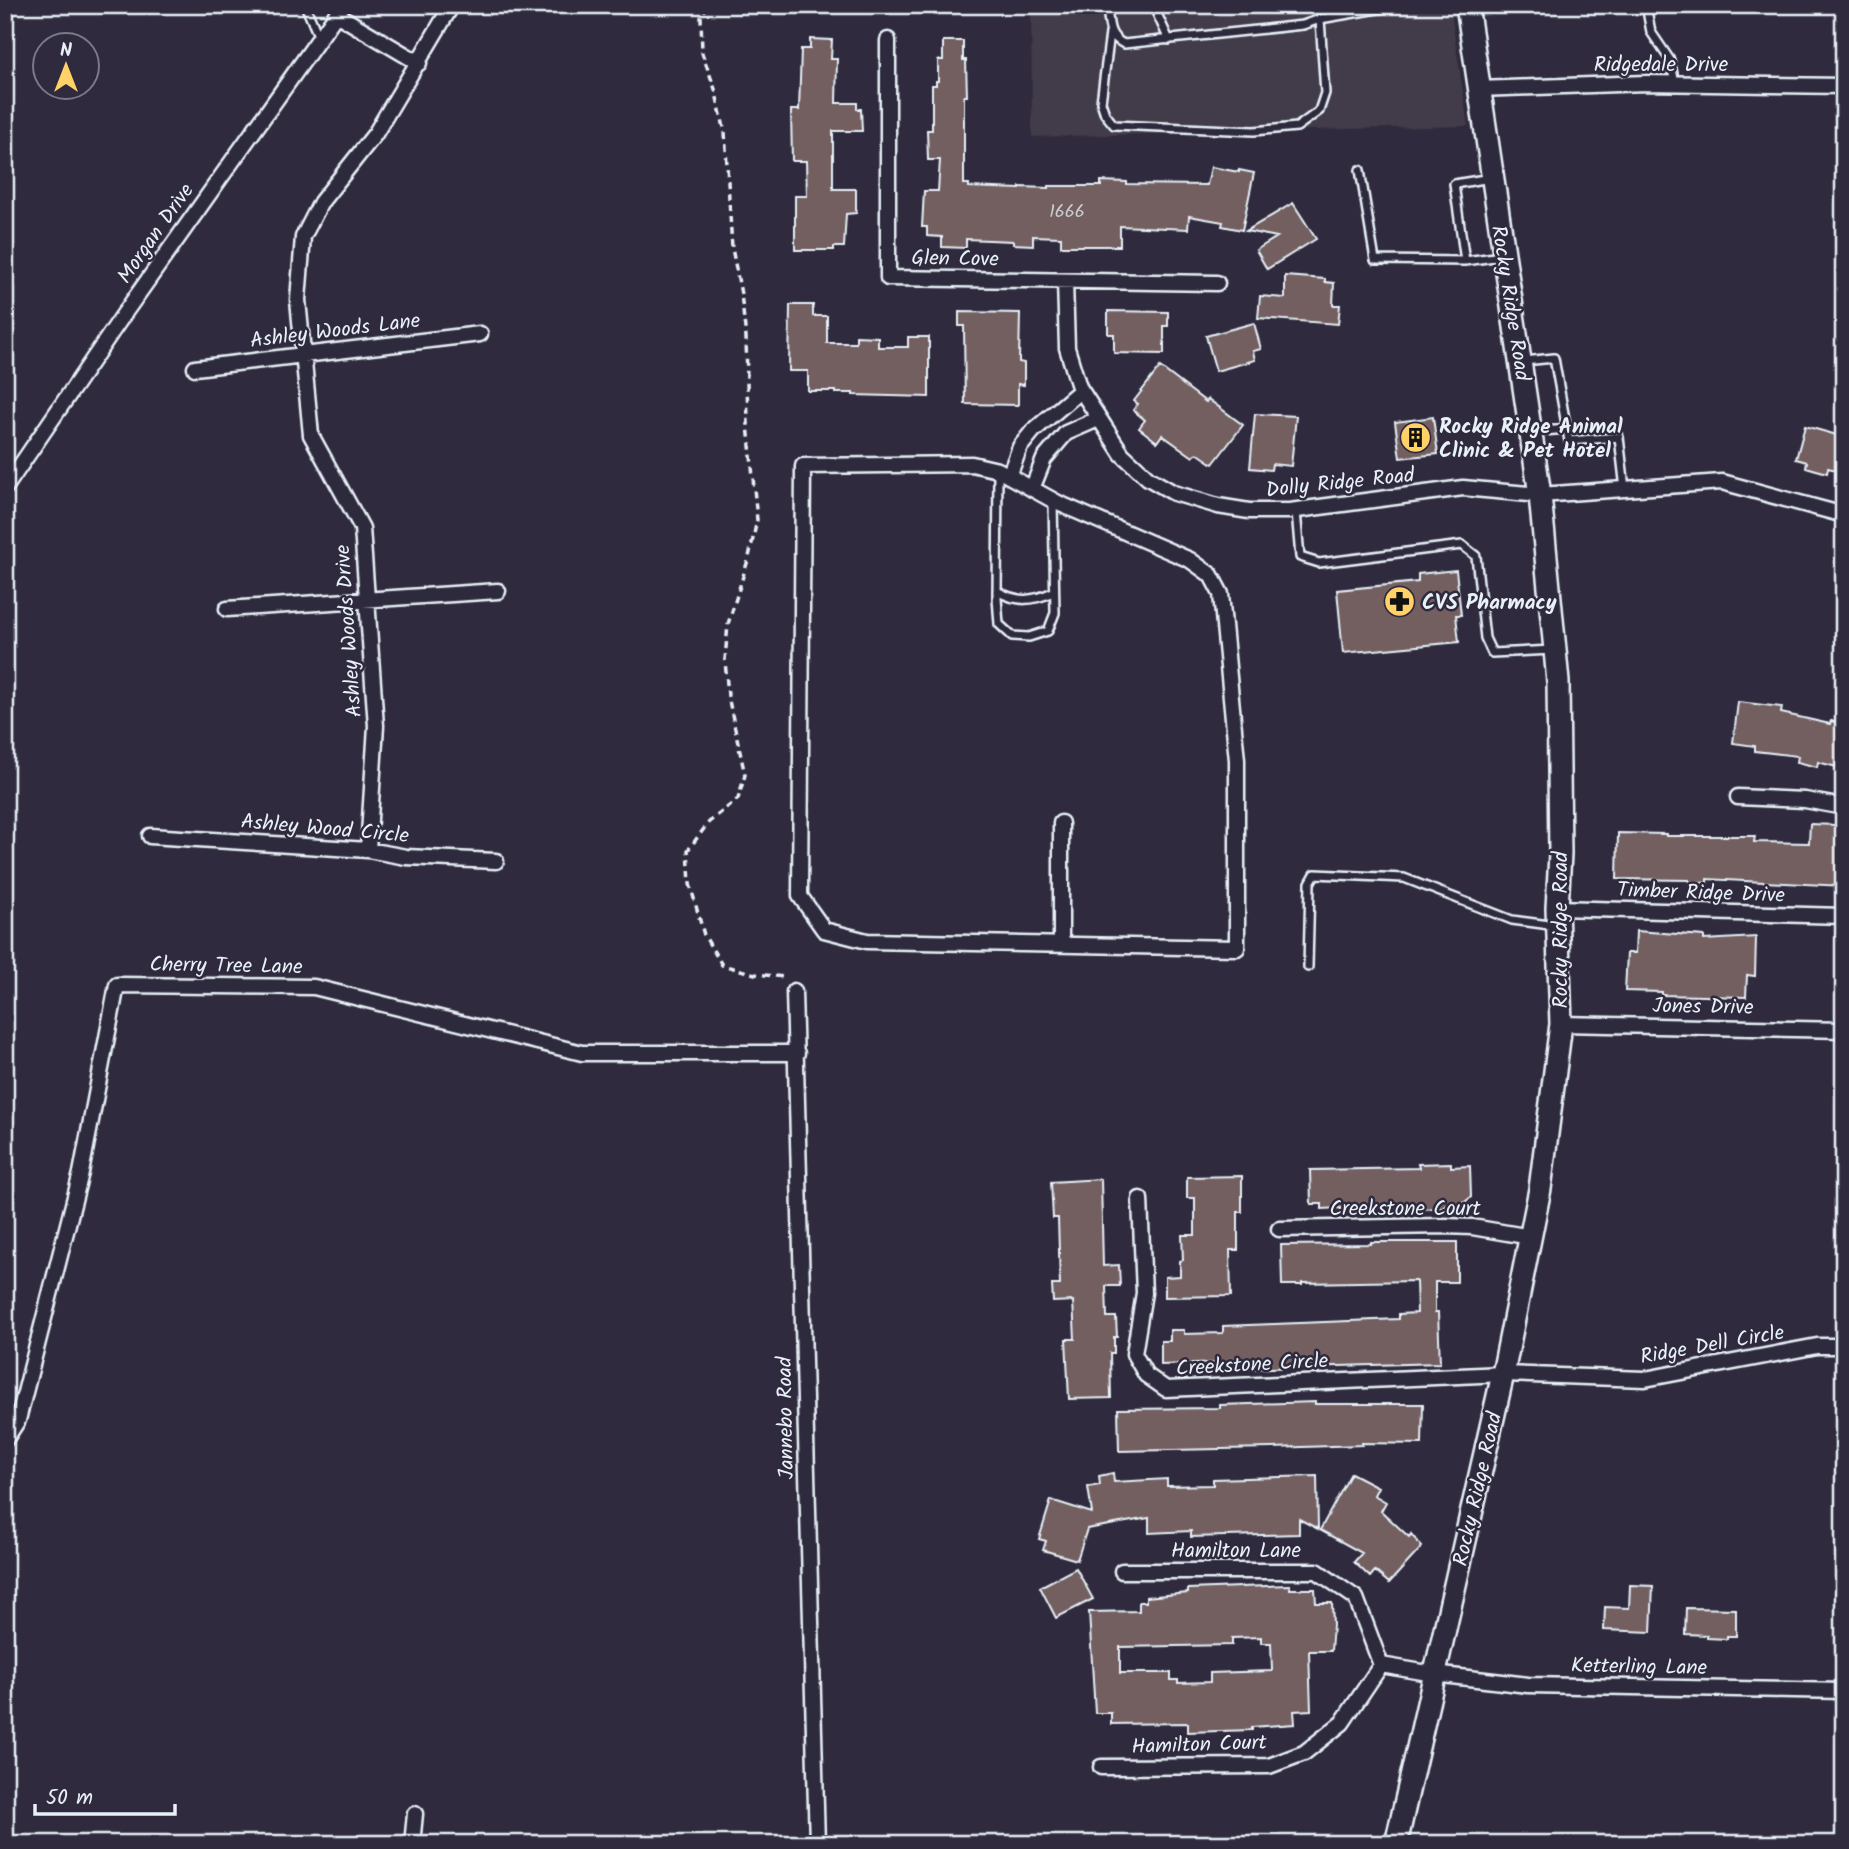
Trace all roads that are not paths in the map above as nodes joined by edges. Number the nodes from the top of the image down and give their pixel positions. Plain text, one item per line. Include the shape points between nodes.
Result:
1 (305, 5) edge
2 (452, 5) edge
3 (1107, 5) edge
4 (1153, 5) edge
5 (1337, 5) edge
6 (1467, 5) edge
7 (1646, 5) edge
8 (1396, 6) edge
9 (340, 10) edge
10 (1338, 16) junction
11 (1320, 19) junction
12 (1110, 33) junction
13 (319, 39) junction
14 (888, 40) dead end
15 (1169, 40) junction
16 (419, 63) junction
17 (1675, 83) junction
18 (1844, 86) edge
19 (1478, 89) junction
20 (1360, 170) dead end
21 (1492, 178) junction
22 (1503, 255) junction
23 (1465, 261) junction
24 (1065, 281) junction
25 (1217, 283) dead end
26 (480, 334) dead end
27 (302, 355) junction
28 (1520, 362) junction
29 (195, 368) dead end
30 (1081, 390) junction
31 (1098, 419) junction
32 (1567, 429) junction
33 (1531, 433) junction
34 (1004, 473) junction
35 (5, 488) edge
36 (1032, 489) junction
37 (1625, 489) junction
38 (1540, 495) junction
39 (1053, 500) junction
40 (1296, 511) junction
41 (1844, 515) edge
42 (498, 591) dead end
43 (997, 591) junction
44 (1053, 592) junction
45 (368, 601) junction
46 (228, 609) dead end
47 (1555, 650) junction
48 (1738, 797) dead end
49 (1844, 807) edge
50 (1061, 823) dead end
51 (150, 836) dead end
52 (368, 850) junction
53 (496, 861) dead end
54 (1844, 916) edge
55 (1557, 917) junction
56 (1061, 945) junction
57 (1308, 967) dead end
58 (794, 991) road end
59 (1560, 1024) junction
60 (1844, 1030) edge
61 (797, 1053) junction
62 (1140, 1199) dead end
63 (1279, 1229) dead end
64 (1531, 1237) junction
65 (1844, 1346) edge
66 (1503, 1374) junction
67 (5, 1440) edge
68 (1122, 1571) dead end
69 (1381, 1665) junction
70 (1434, 1674) junction
71 (1844, 1691) edge
72 (1101, 1767) dead end
73 (415, 1814) dead end
74 (412, 1844) edge
75 (817, 1844) edge
76 (1396, 1844) edge

1 - 13 lane
2 - 16 street, Ashley Woods Drive
3 - 12 lane
4 - 15 lane
5 - 10 lane
6 - 19 main road, Rocky Ridge Road
7 - 17 lane via 1651,32 1670,60
8 - 10 lane
9 - 13 street, Morgan Drive
9 - 16 street
10 - 11 lane
11 - 12 lane via 1325,93 1319,111 1297,127 1254,131 1114,125 1101,102
11 - 15 lane via 1303,25
12 - 15 lane via 1124,44
13 - 35 street, Morgan Drive
14 - 24 street, Glen Cove via 888,278
16 - 27 street, Ashley Woods Drive via 374,134 321,202 303,237 298,300
17 - 18 street, Ridgedale Drive
17 - 19 street, Ridgedale Drive
19 - 21 main road, Rocky Ridge Road
20 - 23 lane via 1375,260
21 - 22 main road, Rocky Ridge Road
21 - 23 lane via 1454,184
22 - 23 lane
22 - 28 main road, Rocky Ridge Road
24 - 25 street, Glen Cove
24 - 30 street, Dolly Ridge Road via 1067,348
26 - 27 street, Ashley Woods Lane
27 - 29 street, Ashley Woods Lane
27 - 45 street, Ashley Woods Drive via 311,435 362,528
28 - 32 lane via 1554,358
28 - 33 main road, Rocky Ridge Road
30 - 31 street, Dolly Ridge Road
30 - 34 street via 1033,431
31 - 36 street via 1066,433 1044,459
31 - 40 street, Dolly Ridge Road via 1122,454 1148,478 1174,493 1249,512
32 - 33 lane
32 - 37 lane via 1569,441 1619,437
33 - 38 main road, Rocky Ridge Road
34 - 36 street
34 - 43 lane
34 - 56 street via 972,464 803,466 800,896 824,930 867,941
36 - 39 street
37 - 38 street, Dolly Ridge Road
37 - 41 street, Dolly Ridge Road via 1722,482
38 - 40 street, Dolly Ridge Road via 1463,488
38 - 47 main road, Rocky Ridge Road
39 - 44 lane
39 - 56 street via 1190,560 1211,575 1221,594 1237,760 1237,948
40 - 47 lane via 1300,557 1319,563 1462,545 1476,556 1485,638 1492,653
42 - 45 street
43 - 44 lane via 1034,600
43 - 44 lane via 999,624 1012,636 1029,637 1048,631 1055,613
45 - 46 street
45 - 52 street, Ashley Woods Drive via 376,726
47 - 55 main road, Rocky Ridge Road
48 - 49 street
50 - 56 street
51 - 52 street, Ashley Wood Circle
52 - 53 street, Ashley Wood Circle via 406,857
54 - 55 street, Timber Ridge Drive
55 - 57 lane via 1512,920 1404,878 1315,874 1310,883
55 - 59 main road, Rocky Ridge Road
58 - 61 street, Jannebo Road
59 - 60 street, Jones Drive
59 - 64 main road, Rocky Ridge Road
61 - 67 street, Cherry Tree Lane via 582,1053 314,987 117,985 81,1173 18,1420
61 - 75 street, Jannebo Road
62 - 66 street, Creekstone Circle via 1144,1293 1134,1354 1146,1375 1166,1389
63 - 64 street, Creekstone Court via 1445,1226
64 - 66 main road, Rocky Ridge Road
65 - 66 street, Ridge Dell Circle via 1817,1346 1646,1379
66 - 70 main road, Rocky Ridge Road
68 - 69 street, Hamilton Lane via 1317,1571 1356,1598
69 - 70 street
69 - 72 street, Hamilton Court via 1342,1723 1304,1754 1269,1766
70 - 71 street, Ketterling Lane via 1528,1685
70 - 76 main road, Rocky Ridge Road
73 - 74 street

